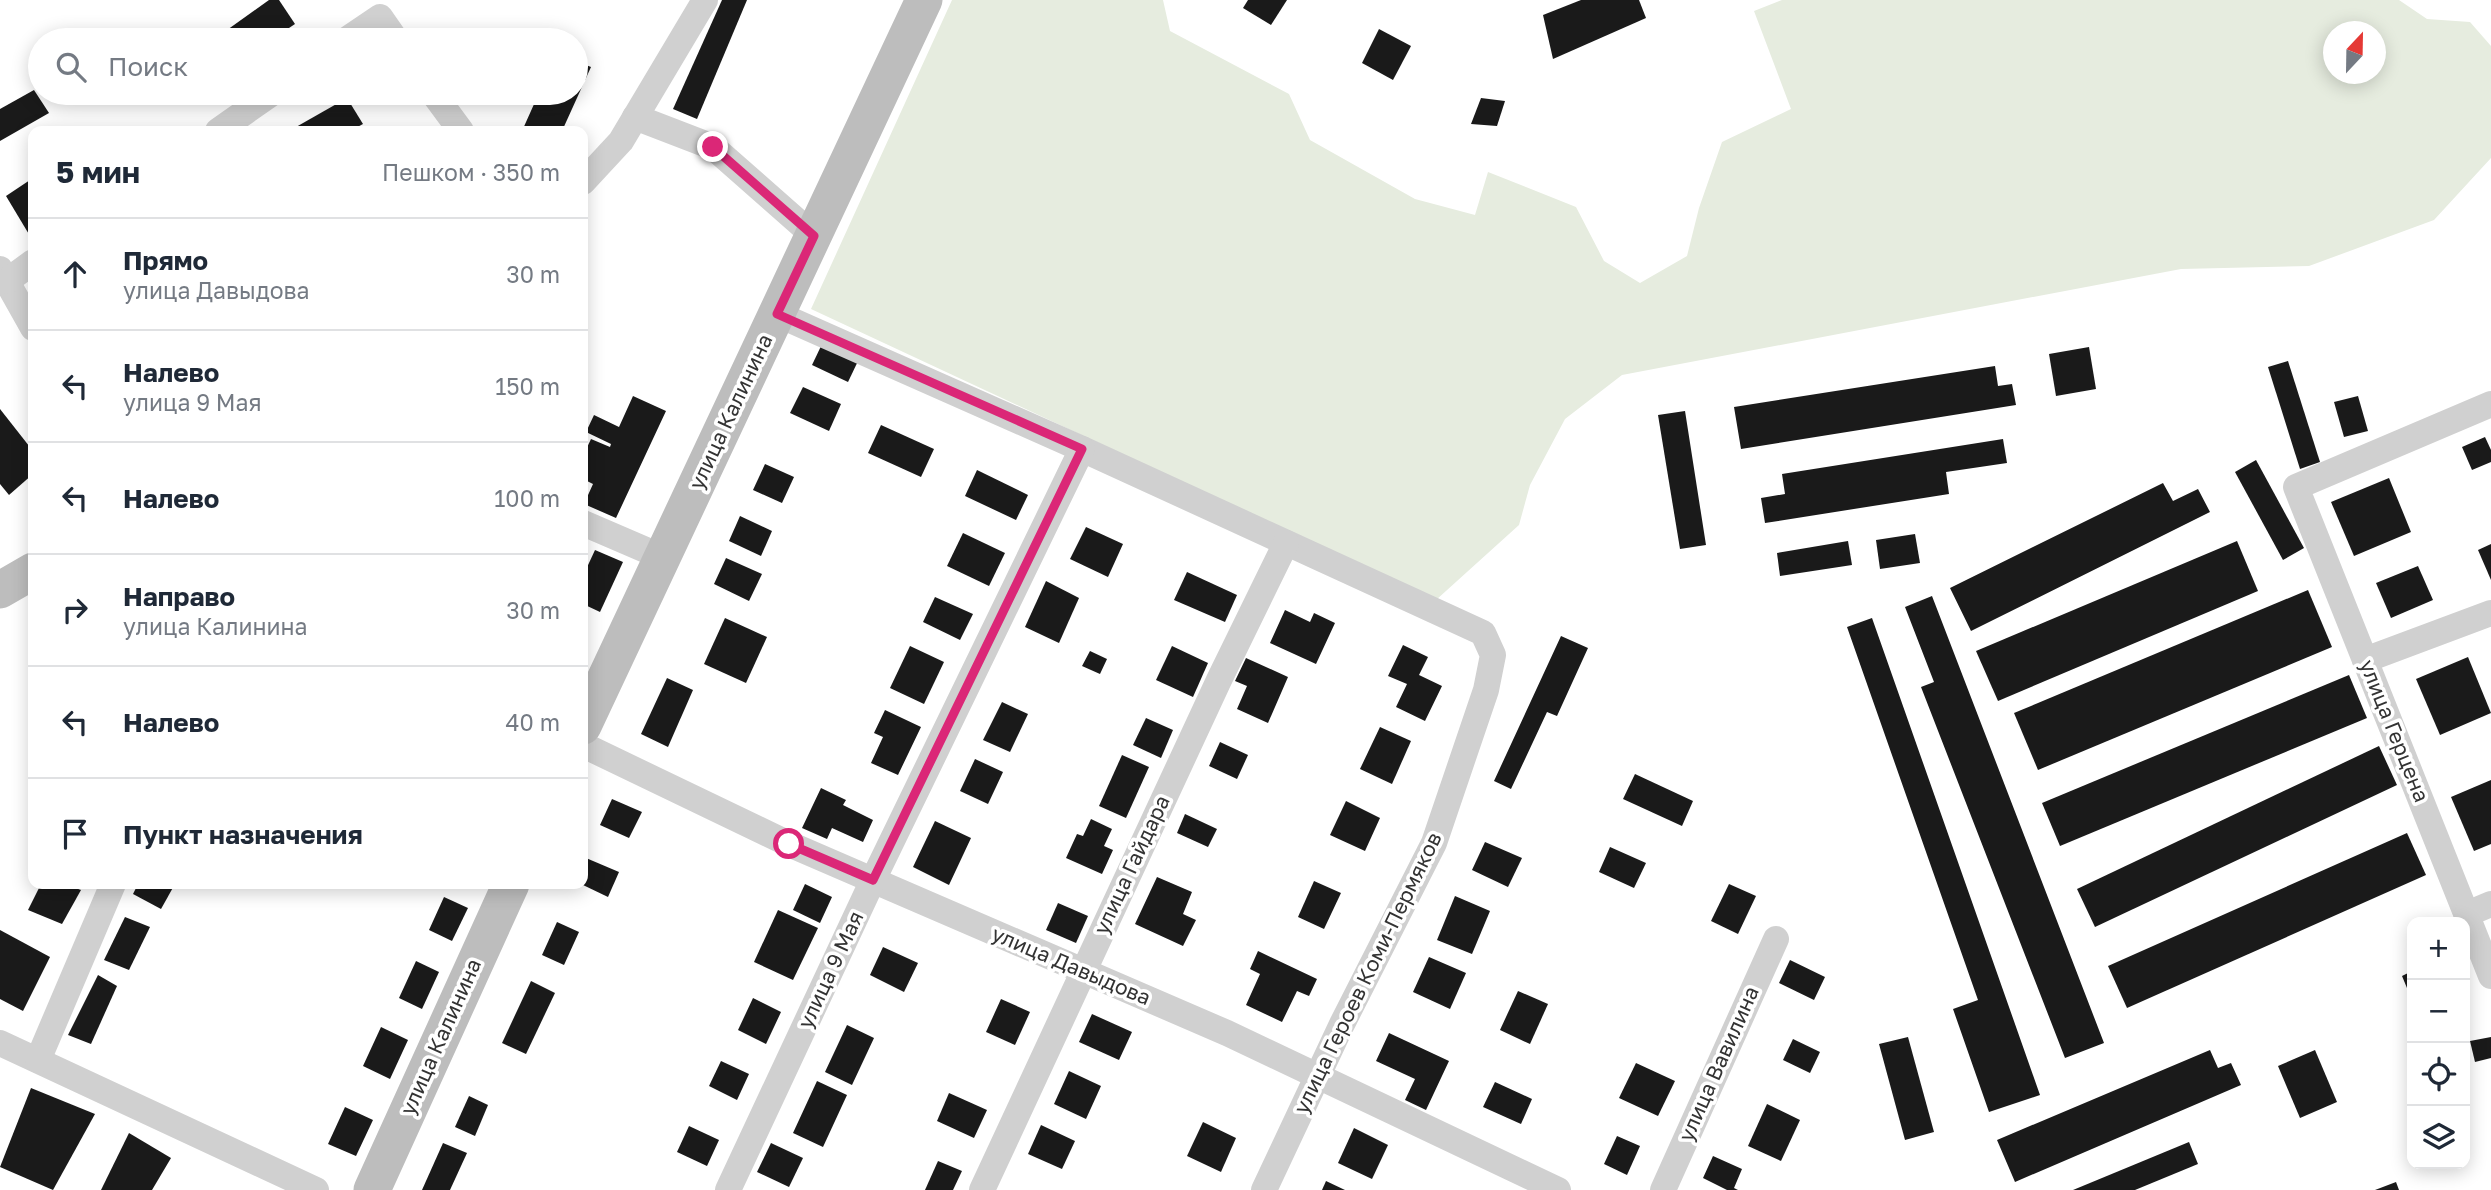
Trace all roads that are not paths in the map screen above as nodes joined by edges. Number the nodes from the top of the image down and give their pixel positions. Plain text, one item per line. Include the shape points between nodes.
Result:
1 (705, 0) edge
2 (925, 0) edge
3 (364, 28) edge
4 (388, 28) edge
5 (255, 105) edge
6 (442, 105) edge
7 (635, 117) junction
8 (225, 126) edge
9 (457, 126) edge
10 (588, 177) edge
11 (814, 236) junction
12 (28, 264) edge
13 (3, 275) edge
14 (777, 314) junction
15 (28, 319) edge
16 (2491, 404) edge
17 (1082, 449) junction
18 (588, 525) edge
19 (1286, 543) junction
20 (662, 557) junction
21 (28, 574) edge
22 (0, 590) edge
23 (2491, 613) edge
24 (2365, 660) junction
25 (588, 715) edge
26 (588, 748) edge
27 (873, 880) junction
28 (111, 889) edge
29 (509, 889) edge
30 (2491, 904) edge
31 (2467, 914) junction
32 (1776, 939) dead end
33 (1083, 971) junction
34 (2491, 976) edge
35 (0, 1042) edge
36 (38, 1060) junction
37 (1317, 1076) junction
38 (1554, 1189) edge
39 (316, 1190) edge
40 (372, 1190) edge
41 (728, 1190) edge
42 (982, 1190) edge
43 (1264, 1190) edge
44 (1663, 1190) edge

1 - 7 street
2 - 11 street, улица Калинина
3 - 4 street via 380,17
5 - 8 street
6 - 9 street
7 - 10 street via 621,141
7 - 11 street via 713,147
11 - 14 street, улица Калинина
12 - 13 street
13 - 15 street
14 - 17 street
14 - 20 street, улица Калинина
16 - 24 street, улица Герцена via 2297,487
17 - 19 street
17 - 27 street, улица 9 Мая
18 - 20 street
19 - 33 street, улица Гайдара
19 - 37 street, улица Героев Коми-Пермяков via 1483,633 1493,655 1486,690 1434,843
20 - 25 street, улица Калинина
21 - 22 street
23 - 24 street
24 - 31 street, улица Герцена
26 - 27 street, улица Давыдова
27 - 33 street, улица Давыдова
27 - 41 street, улица 9 Мая
28 - 36 street
29 - 40 street, улица Калинина
30 - 31 street
31 - 34 street, улица Герцена
32 - 44 street, улица Вавилина
33 - 37 street, улица Давыдова
33 - 42 street, улица Гайдара
35 - 36 street
36 - 39 street
37 - 38 street, улица Давыдова
37 - 43 street, улица Героев Коми-Пермяков

